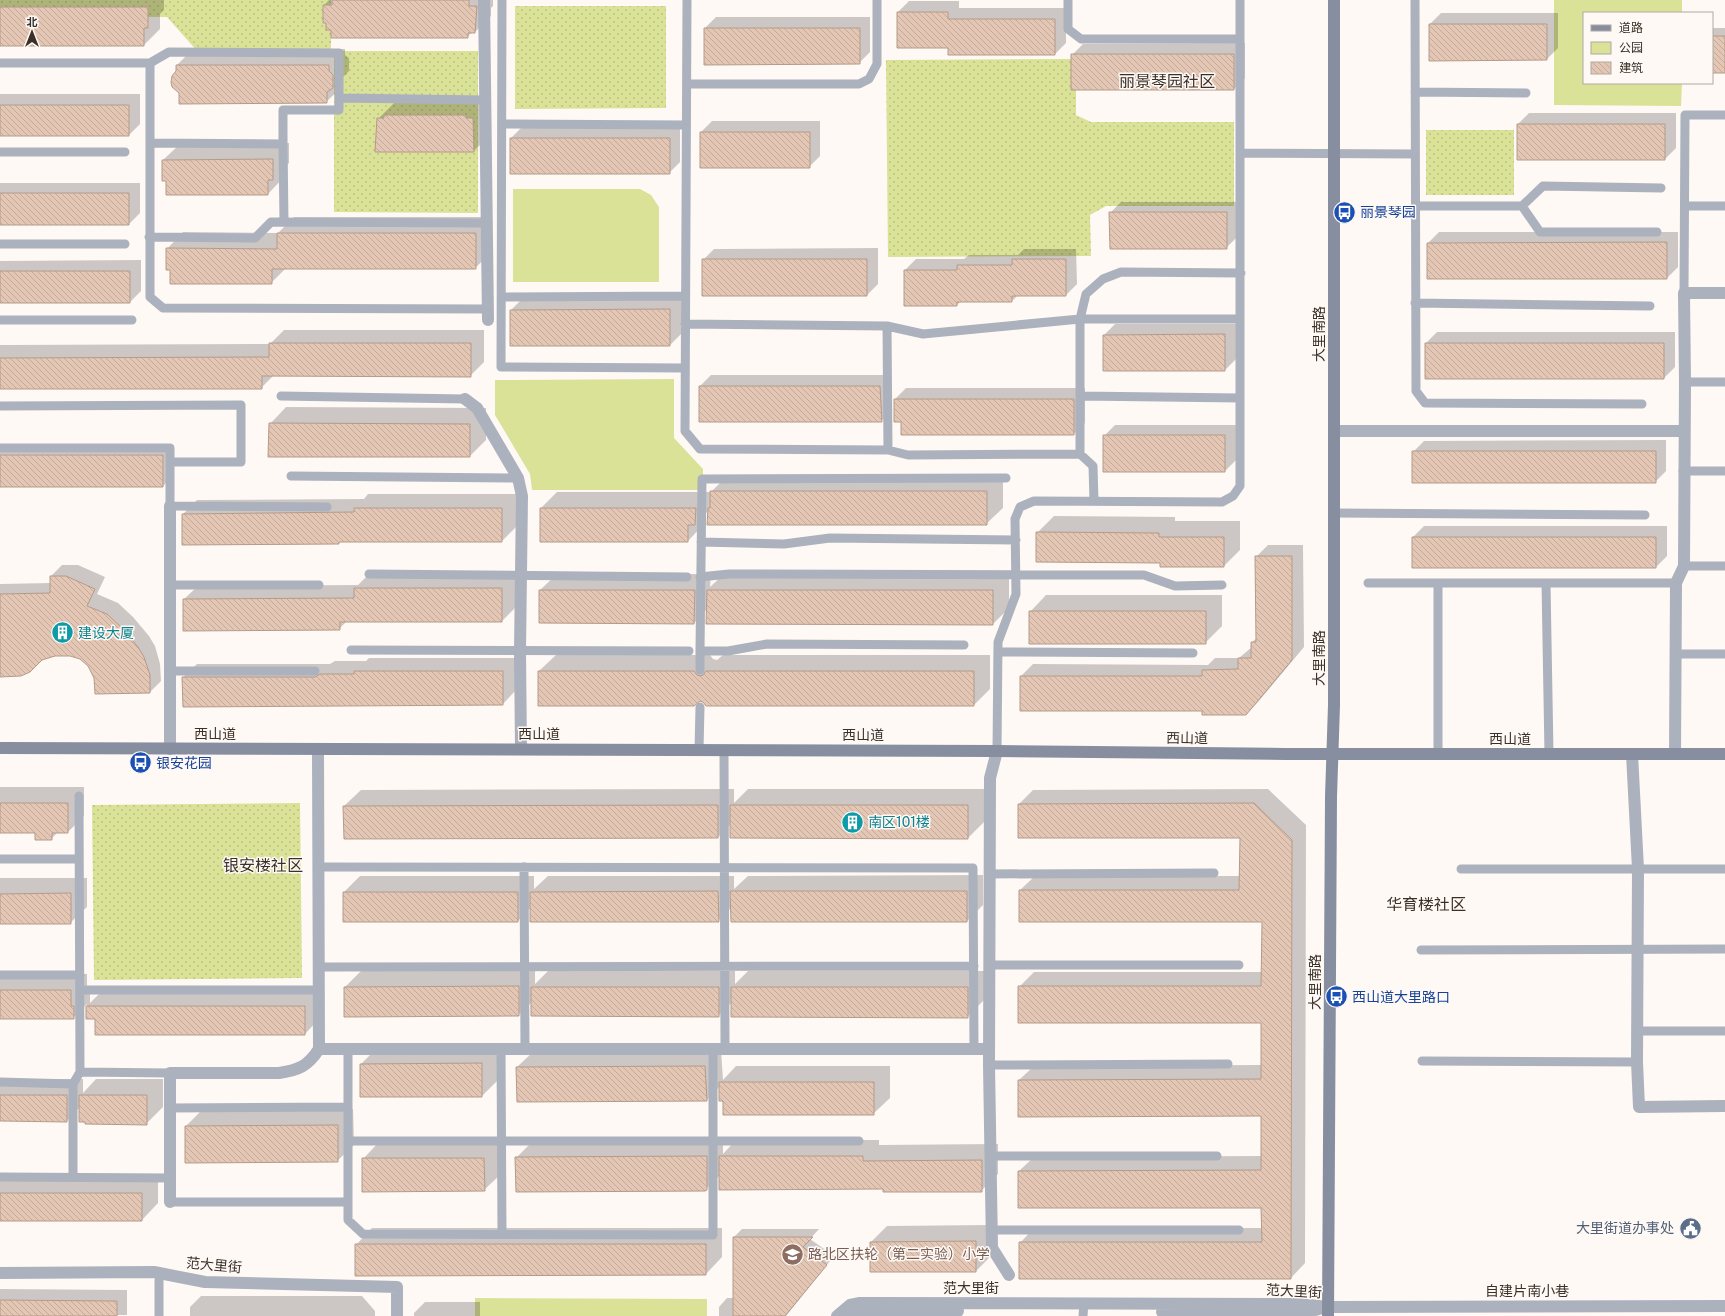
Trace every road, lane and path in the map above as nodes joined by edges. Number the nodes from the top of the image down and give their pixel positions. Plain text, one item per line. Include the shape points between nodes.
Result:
1 (484, 0) edge
2 (502, 0) edge
3 (687, 0) edge
4 (878, 0) edge
5 (1068, 0) edge
6 (1240, 0) edge
7 (1334, 0) edge
8 (1415, 0) edge
9 (1240, 39) junction
10 (0, 63) edge
11 (150, 63) junction
12 (687, 84) junction
13 (1415, 92) junction
14 (1526, 93) dead end
15 (339, 98) junction
16 (486, 100) junction
17 (1725, 115) edge
18 (502, 124) junction
19 (686, 125) junction
20 (150, 144) junction
21 (283, 144) junction
22 (0, 152) edge
23 (124, 152) dead end
24 (1240, 153) junction
25 (1334, 154) junction
26 (1415, 154) junction
27 (1661, 188) dead end
28 (1415, 206) junction
29 (1522, 206) junction
30 (1685, 206) junction
31 (1725, 206) edge
32 (284, 222) junction
33 (487, 224) junction
34 (1657, 232) dead end
35 (149, 236) junction
36 (0, 244) edge
37 (125, 244) dead end
38 (1241, 272) junction
39 (1684, 293) junction
40 (1725, 293) edge
41 (685, 296) junction
42 (502, 297) junction
43 (1415, 303) junction
44 (1650, 306) dead end
45 (488, 315) joint
46 (1080, 319) junction
47 (1240, 319) junction
48 (0, 320) edge
49 (132, 320) dead end
50 (685, 324) junction
51 (887, 326) junction
52 (685, 368) junction
53 (1685, 382) junction
54 (1725, 382) edge
55 (281, 396) dead end
56 (1080, 396) junction
57 (1240, 398) junction
58 (465, 399) joint
59 (1642, 404) dead end
60 (0, 406) edge
61 (1334, 431) junction
62 (1684, 431) junction
63 (0, 448) edge
64 (888, 450) junction
65 (1080, 454) junction
66 (170, 462) junction
67 (1684, 471) junction
68 (1725, 471) edge
69 (292, 476) dead end
70 (518, 478) junction
71 (1006, 478) dead end
72 (1094, 501) junction
73 (170, 506) junction
74 (327, 507) dead end
75 (1333, 513) junction
76 (1645, 515) dead end
77 (1016, 540) junction
78 (701, 542) junction
79 (1684, 566) junction
80 (1725, 566) edge
81 (369, 574) dead end
82 (1016, 574) junction
83 (521, 575) junction
84 (687, 577) dead end
85 (700, 577) junction
86 (1368, 583) dead end
87 (1438, 583) junction
88 (1546, 583) junction
89 (1676, 583) junction
90 (170, 585) junction
91 (319, 585) dead end
92 (1222, 585) dead end
93 (964, 645) dead end
94 (351, 650) dead end
95 (520, 651) junction
96 (689, 651) dead end
97 (700, 651) junction
98 (998, 652) junction
99 (1193, 653) dead end
100 (1676, 654) junction
101 (1725, 654) edge
102 (314, 670) dead end
103 (700, 670) dead end
104 (170, 671) junction
105 (700, 706) dead end
106 (0, 748) edge
107 (170, 748) junction
108 (318, 749) junction
109 (521, 749) junction
110 (700, 750) junction
111 (724, 750) junction
112 (997, 750) junction
113 (1332, 754) junction
114 (1438, 754) junction
115 (1549, 754) junction
116 (1632, 754) junction
117 (1675, 754) junction
118 (1725, 754) edge
119 (79, 796) dead end
120 (0, 859) edge
121 (79, 859) junction
122 (319, 866) junction
123 (524, 867) junction
124 (726, 867) junction
125 (1461, 869) dead end
126 (1638, 869) junction
127 (1725, 869) edge
128 (1214, 873) dead end
129 (989, 874) junction
130 (1725, 949) edge
131 (1421, 950) dead end
132 (1638, 950) junction
133 (989, 965) junction
134 (1239, 965) dead end
135 (974, 966) junction
136 (319, 967) junction
137 (525, 967) junction
138 (725, 967) junction
139 (0, 974) edge
140 (80, 976) junction
141 (80, 990) junction
142 (319, 990) junction
143 (1638, 1031) junction
144 (1725, 1031) edge
145 (319, 1049) junction
146 (348, 1049) junction
147 (501, 1049) junction
148 (525, 1049) junction
149 (719, 1049) junction
150 (974, 1049) junction
151 (989, 1049) junction
152 (1422, 1061) dead end
153 (1637, 1062) junction
154 (989, 1064) junction
155 (1228, 1064) dead end
156 (80, 1072) junction
157 (170, 1073) junction
158 (0, 1082) edge
159 (73, 1084) junction
160 (1725, 1106) edge
161 (348, 1107) junction
162 (170, 1108) junction
163 (348, 1141) junction
164 (502, 1141) junction
165 (713, 1141) junction
166 (859, 1141) dead end
167 (990, 1156) junction
168 (1217, 1156) dead end
169 (73, 1177) junction
170 (0, 1178) edge
171 (170, 1178) junction
172 (170, 1202) joint
173 (348, 1202) junction
174 (991, 1230) junction
175 (1239, 1230) dead end
176 (502, 1234) junction
177 (0, 1273) edge
178 (1009, 1275) dead end
179 (0, 1280) edge
180 (158, 1280) junction
181 (1725, 1306) edge
182 (1083, 1310) edge
183 (1328, 1312) edge
184 (159, 1316) edge
185 (391, 1316) edge
186 (397, 1316) edge
187 (837, 1316) edge
188 (852, 1316) edge

1 - 16 street
2 - 18 lane
3 - 12 lane
4 - 12 lane via 877,64 869,78 859,84
5 - 9 lane via 1068,29 1081,39
6 - 9 lane
7 - 25 street, 大里南路
8 - 13 lane
9 - 24 lane
10 - 11 lane
11 - 15 lane via 169,52 339,53
11 - 20 lane
12 - 19 lane
13 - 14 lane
13 - 26 lane
15 - 16 lane
15 - 21 lane via 339,110 283,110
16 - 33 street
17 - 30 lane via 1685,114
18 - 19 lane
18 - 42 lane
19 - 41 lane
20 - 21 lane
20 - 35 lane
21 - 32 lane
22 - 23 lane
24 - 25 lane
24 - 38 lane
25 - 26 lane
25 - 61 street, 大里南路
26 - 28 lane
27 - 29 lane via 1543,186
28 - 29 lane
28 - 43 lane
29 - 34 lane via 1540,232
30 - 31 lane
30 - 39 lane
32 - 33 lane
32 - 35 lane via 271,222 256,238
33 - 45 street
35 - 45 lane via 150,297 163,308
36 - 37 lane
38 - 46 lane via 1121,272 1103,279 1086,294
38 - 47 lane
39 - 40 street
39 - 53 street
41 - 42 lane
41 - 50 lane
42 - 52 lane via 501,367
43 - 44 lane
43 - 59 lane via 1416,391 1425,403
46 - 47 lane
46 - 51 lane via 922,334
46 - 56 lane
47 - 57 lane
48 - 49 lane
50 - 51 lane
50 - 52 lane
51 - 64 lane
52 - 64 lane via 684,430 700,449
53 - 54 lane
53 - 62 street
55 - 58 lane
56 - 57 lane
56 - 65 lane
57 - 72 lane via 1240,486 1233,496 1222,502
58 - 70 street via 477,408
60 - 66 lane via 242,405 242,462
61 - 62 street
61 - 75 street, 大里南路
62 - 67 street
63 - 66 lane via 170,448
64 - 65 lane via 908,455
65 - 72 lane via 1093,466
66 - 73 lane
67 - 68 lane
67 - 79 street
69 - 70 lane
70 - 83 street via 522,496
71 - 78 lane via 702,479
72 - 77 lane via 1034,501 1020,507 1015,519
73 - 74 lane
73 - 90 street
75 - 76 lane
75 - 113 street, 大里南路
77 - 78 lane via 830,538 784,544
77 - 82 lane
78 - 85 lane
79 - 80 lane
79 - 89 street
81 - 83 lane
82 - 85 lane via 729,574
82 - 92 lane via 1144,575 1175,586
82 - 98 lane via 1016,594 998,642
83 - 84 lane
83 - 95 street
85 - 97 lane
86 - 87 lane
87 - 88 lane
87 - 114 lane
88 - 89 lane
88 - 115 lane
89 - 100 street
90 - 91 lane
90 - 104 street
93 - 97 lane via 768,644 728,651
94 - 95 lane
95 - 96 lane
95 - 109 street
97 - 103 lane
98 - 99 lane
98 - 112 lane
100 - 101 lane
100 - 117 street
102 - 104 lane
104 - 107 street
105 - 110 lane
106 - 107 street, 西山道
107 - 108 street, 西山道
108 - 109 street, 西山道
108 - 122 street
109 - 110 street, 西山道
110 - 111 street, 西山道
111 - 112 street, 西山道
111 - 124 lane
112 - 113 street, 西山道
112 - 129 street via 990,778
113 - 114 street, 西山道
113 - 183 street, 大里南路
114 - 115 street, 西山道
115 - 116 street, 西山道
116 - 117 street, 西山道
116 - 126 street
117 - 118 street, 西山道
119 - 121 lane
120 - 121 lane
121 - 140 lane
122 - 123 lane
122 - 136 street
123 - 124 lane
123 - 137 lane
124 - 135 lane via 973,868
124 - 138 lane
125 - 126 lane
126 - 127 lane
126 - 132 street
128 - 129 lane
129 - 133 street
130 - 132 lane
131 - 132 lane
132 - 143 street
133 - 134 lane
133 - 151 street
135 - 138 lane
135 - 150 lane
136 - 137 lane
136 - 142 street
137 - 138 lane
137 - 148 lane
138 - 149 lane
139 - 140 lane
140 - 141 lane
141 - 142 lane
141 - 156 lane
142 - 145 street
143 - 144 lane
143 - 153 street
145 - 146 street
145 - 157 street via 310,1062 294,1071
146 - 147 street
146 - 161 lane
147 - 148 street
147 - 164 lane
148 - 149 street
149 - 150 street
149 - 165 lane
150 - 151 street
151 - 154 street
152 - 153 lane
153 - 160 street via 1639,1106
154 - 155 lane
154 - 167 street
156 - 157 lane
156 - 159 lane
157 - 162 street
158 - 159 lane
159 - 169 lane
161 - 162 lane
161 - 163 lane
162 - 171 street
163 - 164 lane
163 - 173 lane
164 - 165 lane
164 - 176 lane
165 - 166 lane
165 - 176 lane via 713,1235
167 - 168 lane
167 - 174 street
169 - 170 lane
169 - 171 lane
171 - 172 street
172 - 173 lane
173 - 176 lane via 348,1220 363,1234
174 - 175 lane
174 - 178 street via 992,1248
177 - 186 street, 范大里街 via 154,1272 205,1282 397,1288
179 - 180 street, 范大里街
180 - 184 lane
180 - 185 street, 范大里街 via 205,1288 391,1294
181 - 183 street, 自建片南小巷
182 - 183 street, 范大里街 via 1300,1304
182 - 187 street, 范大里街 via 860,1303 850,1305
182 - 188 street, 范大里街 via 867,1312

